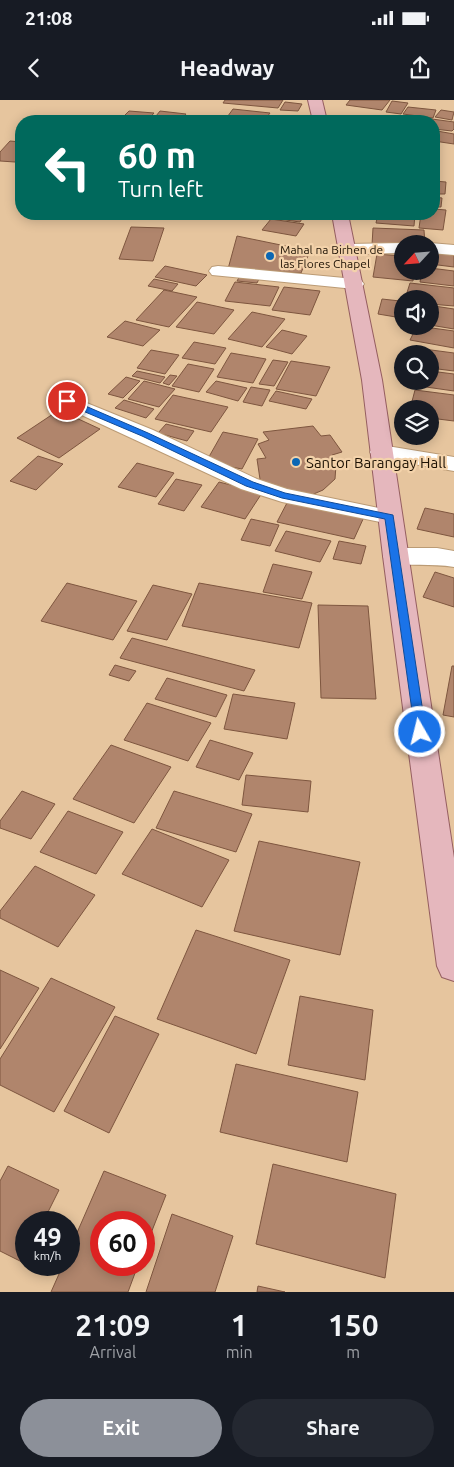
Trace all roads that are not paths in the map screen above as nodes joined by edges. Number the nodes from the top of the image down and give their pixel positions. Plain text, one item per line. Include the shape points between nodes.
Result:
1 (315, 100) edge
2 (319, 115) edge
3 (341, 220) edge
4 (394, 248) edge
5 (348, 249) junction
6 (439, 249) edge
7 (454, 250) edge
8 (218, 271) dead end
9 (355, 284) junction
10 (67, 401) dead end
11 (381, 452) junction
12 (454, 464) edge
13 (390, 517) junction
14 (395, 556) junction
15 (454, 559) edge
16 (454, 966) edge

1 - 2 main road
3 - 5 main road
4 - 5 street
5 - 9 main road
6 - 7 street
8 - 9 street
9 - 11 main road
10 - 13 street via 249,484 282,495
11 - 12 street
11 - 13 main road
13 - 14 main road
14 - 15 street
14 - 16 main road

